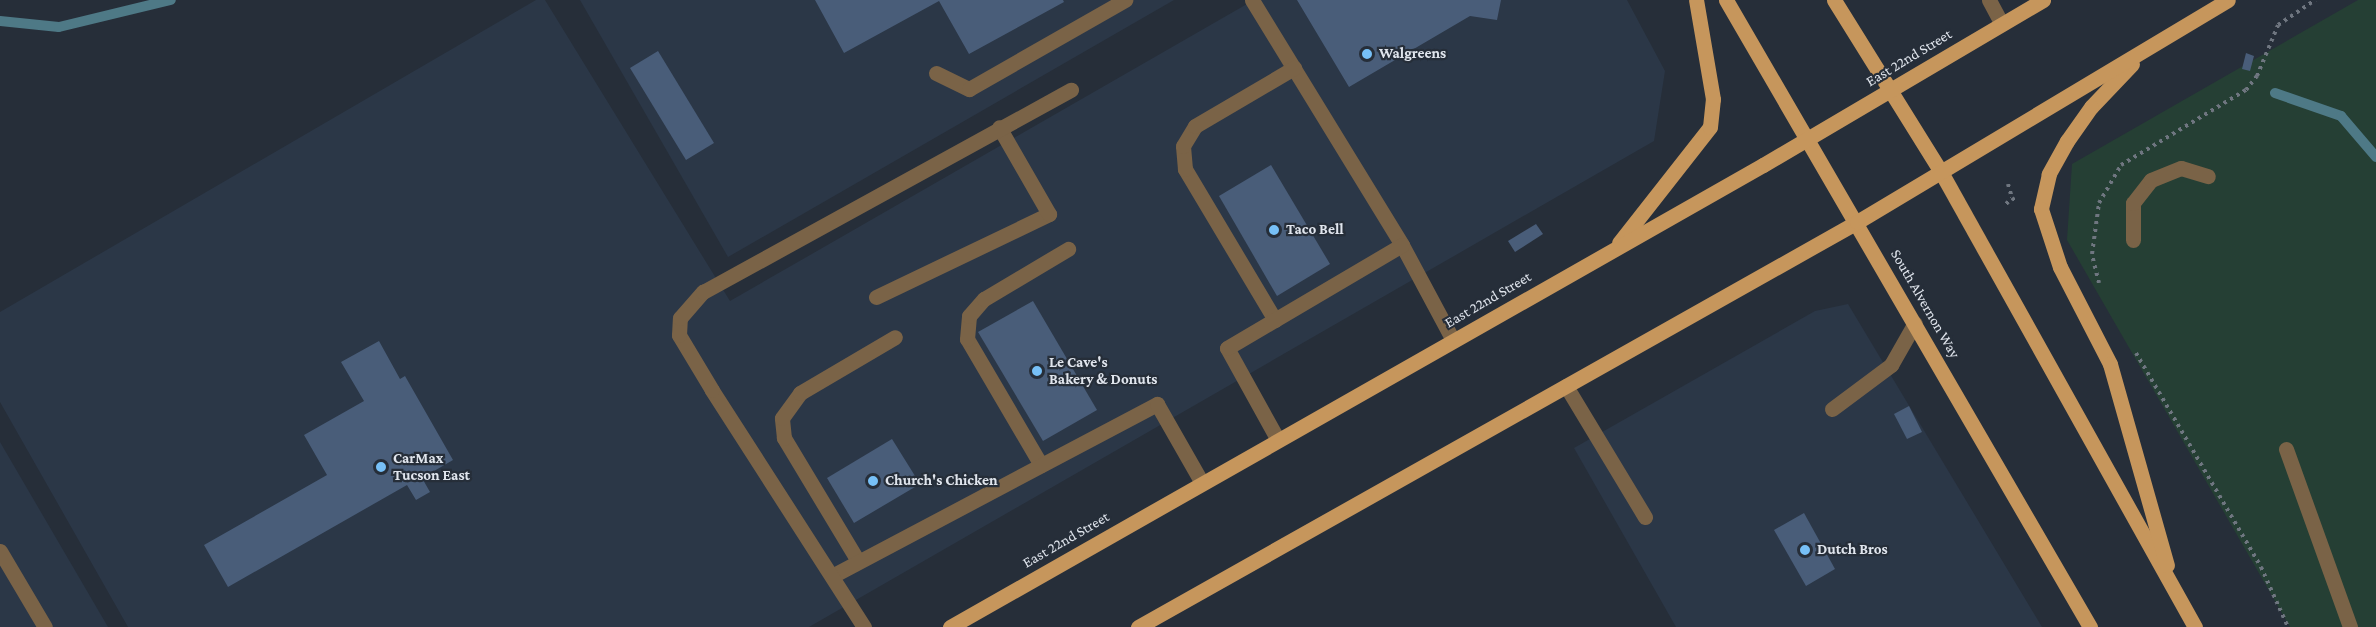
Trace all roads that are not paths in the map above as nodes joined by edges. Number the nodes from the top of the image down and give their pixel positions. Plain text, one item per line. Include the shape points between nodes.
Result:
1 (1125, 0) edge
2 (1252, 0) edge
3 (1696, 0) edge
4 (1726, 0) edge
5 (1834, 0) edge
6 (1989, 0) edge
7 (2043, 0) edge
8 (2229, 0) edge
9 (2002, 24) junction
10 (2147, 49) junction
11 (1294, 68) junction
12 (936, 74) dead end
13 (1071, 90) dead end
14 (1888, 92) junction
15 (999, 127) junction
16 (1808, 139) junction
17 (1941, 172) junction
18 (2208, 176) dead end
19 (1857, 222) junction
20 (2133, 240) dead end
21 (1402, 245) junction
22 (1068, 249) dead end
23 (1614, 249) junction
24 (876, 297) dead end
25 (1275, 320) junction
26 (1915, 323) junction
27 (895, 337) dead end
28 (1453, 340) junction
29 (1566, 386) junction
30 (1832, 409) dead end
31 (1278, 440) junction
32 (2286, 449) dead end
33 (1041, 465) junction
34 (1202, 483) junction
35 (1645, 517) dead end
36 (0, 551) edge
37 (858, 561) junction
38 (832, 576) junction
39 (2175, 591) junction
40 (45, 627) edge
41 (864, 627) edge
42 (950, 627) edge
43 (1138, 627) edge
44 (2090, 627) edge
45 (2195, 627) edge
46 (2350, 627) edge

1 - 12 lane via 969,89
2 - 11 lane
3 - 23 main road via 1713,99 1710,127
4 - 16 main road, South Alvernon Way
5 - 14 main road
6 - 9 lane
7 - 9 main road, East 22nd Street
8 - 10 main road
9 - 14 main road, East 22nd Street
10 - 17 main road
10 - 39 main road via 2091,107 2067,141 2049,174 2041,209 2060,267 2110,364
11 - 21 lane
11 - 25 lane via 1196,126 1183,146 1185,169
13 - 15 lane
14 - 16 main road, East 22nd Street
14 - 17 main road
15 - 24 lane via 1049,214
15 - 38 lane via 703,292 680,318 679,335
16 - 19 main road, South Alvernon Way
16 - 23 main road, East 22nd Street
17 - 19 main road
17 - 39 main road
18 - 20 lane via 2181,168 2151,180 2133,203
19 - 26 main road, South Alvernon Way
19 - 29 main road
21 - 25 lane
21 - 28 lane
22 - 33 lane via 984,298 969,316 967,339
23 - 28 main road, East 22nd Street
25 - 31 lane via 1227,348
26 - 30 lane via 1892,365
26 - 44 main road, South Alvernon Way
27 - 37 lane via 800,393 782,418 784,438
28 - 31 main road, East 22nd Street
29 - 35 lane
29 - 43 main road
31 - 34 main road, East 22nd Street
32 - 46 lane
33 - 34 lane via 1156,404
33 - 37 lane
34 - 42 main road, East 22nd Street
36 - 40 lane
37 - 38 lane
38 - 41 lane
39 - 45 main road

